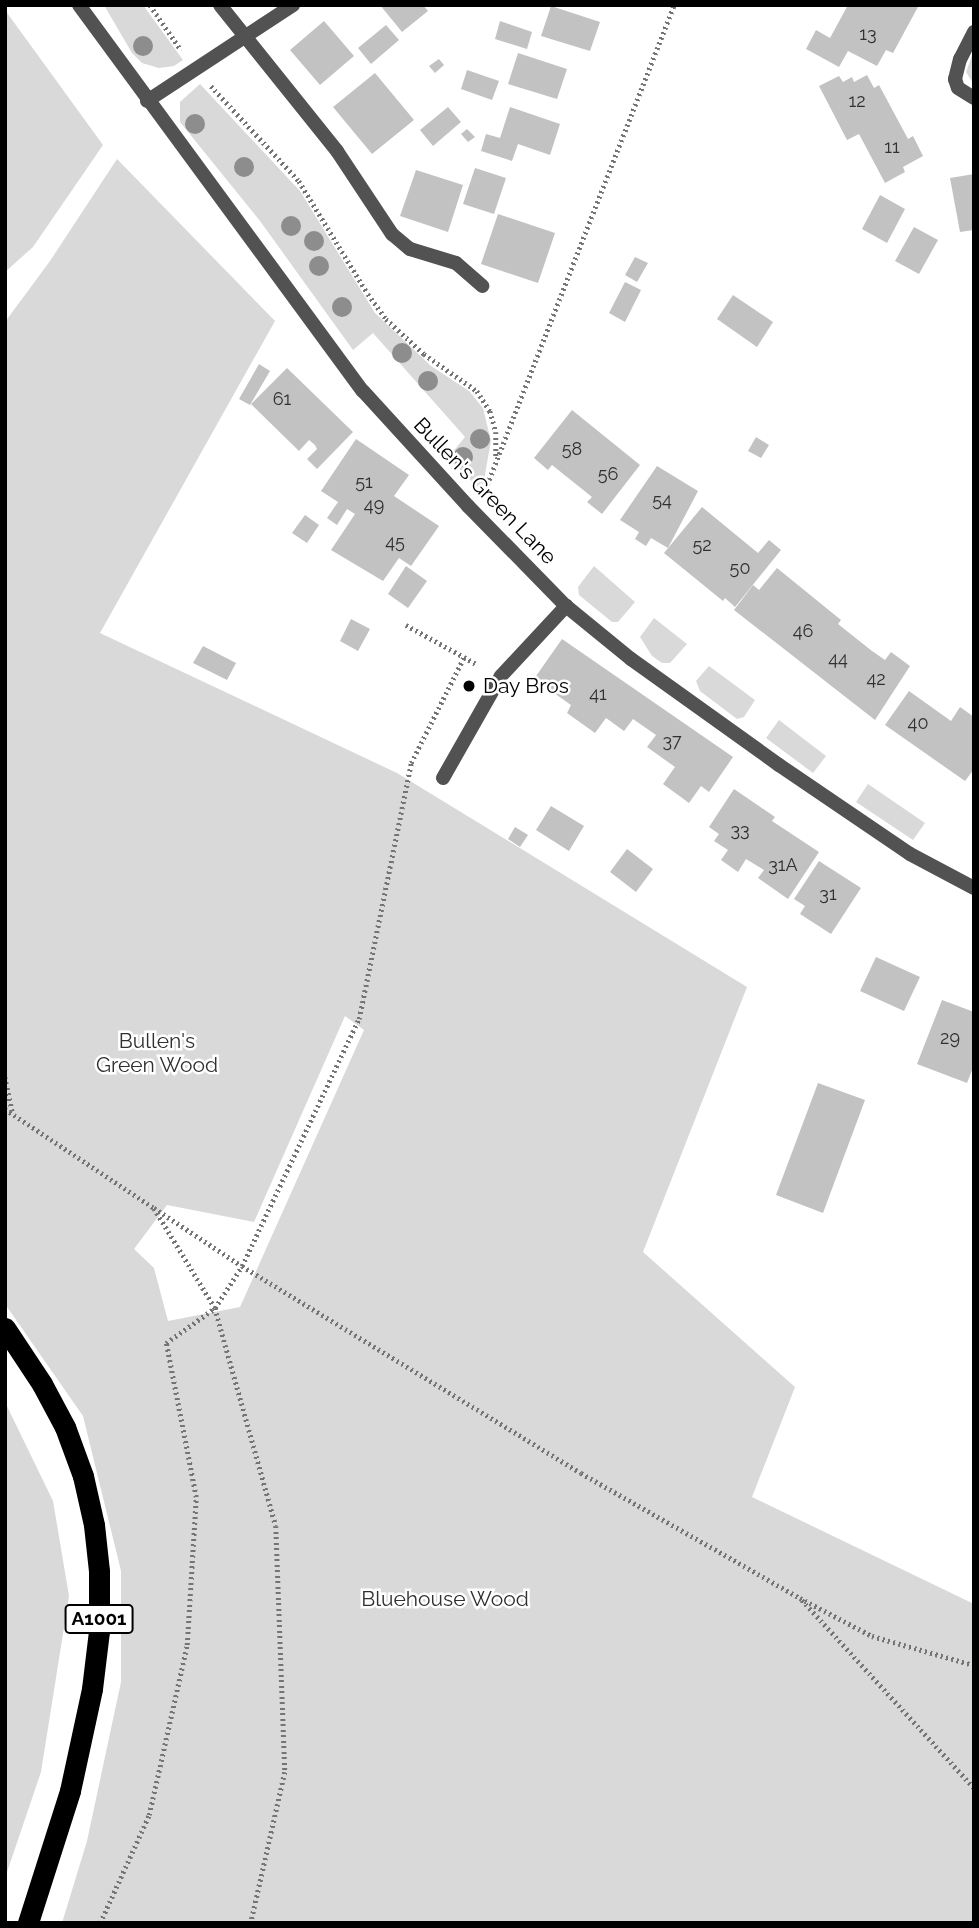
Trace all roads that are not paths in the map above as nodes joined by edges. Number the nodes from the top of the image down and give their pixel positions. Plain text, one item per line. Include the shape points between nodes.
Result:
1 (79, 5) edge
2 (220, 5) edge
3 (293, 5) edge
4 (974, 32) edge
5 (245, 39) junction
6 (974, 98) edge
7 (147, 101) junction
8 (482, 286) dead end
9 (566, 606) junction
10 (443, 778) dead end
11 (974, 888) edge
12 (5, 1328) edge
13 (28, 1923) edge

1 - 7 street, Bullen's Green Lane
2 - 5 street
3 - 5 street
4 - 6 street via 955,79 958,88
5 - 7 street
5 - 8 street via 337,151 392,234 410,249 456,263
7 - 9 street, Bullen's Green Lane via 363,391
9 - 10 street via 501,677
9 - 11 street, Bullen's Green Lane via 651,674 779,765 910,854
12 - 13 highway, A1001 via 65,1427 83,1476 99,1571 99,1631 92,1689 70,1791

